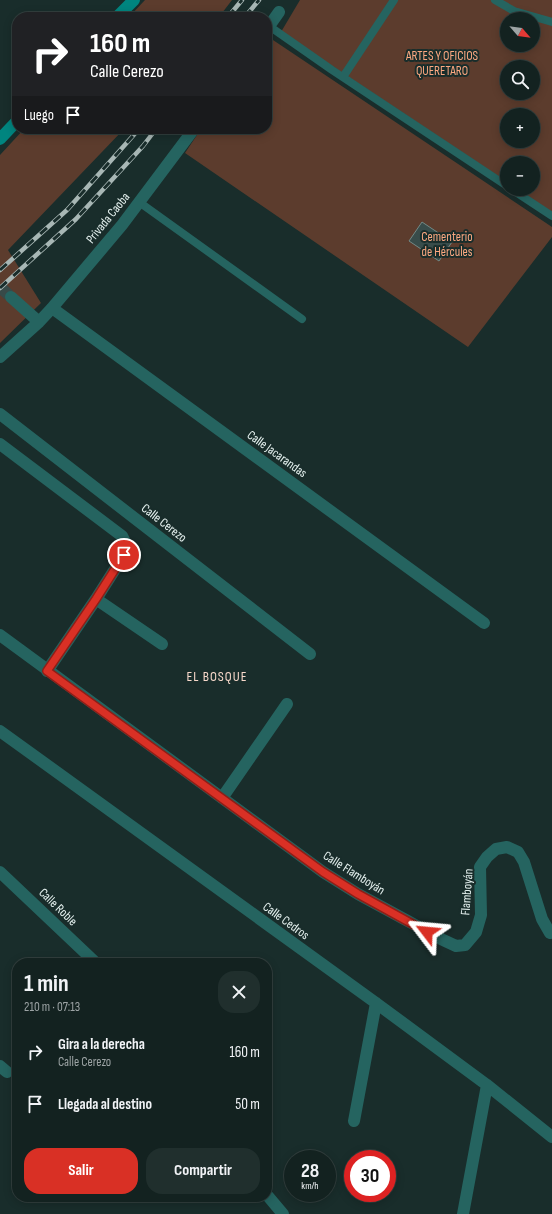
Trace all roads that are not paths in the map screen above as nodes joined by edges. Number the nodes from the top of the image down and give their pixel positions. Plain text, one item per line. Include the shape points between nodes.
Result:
1 (134, 0) edge
2 (394, 0) edge
3 (495, 0) edge
4 (122, 12) edge
5 (279, 12) dead end
6 (272, 22) edge
7 (552, 22) edge
8 (272, 31) edge
9 (343, 77) junction
10 (12, 126) edge
11 (190, 134) edge
12 (0, 139) edge
13 (500, 181) edge
14 (522, 196) edge
15 (139, 202) junction
16 (552, 216) edge
17 (11, 297) tunnel mouth
18 (52, 308) junction
19 (302, 319) dead end
20 (40, 322) junction
21 (0, 357) edge
22 (0, 414) edge
23 (0, 444) edge
24 (96, 599) junction
25 (484, 623) dead end
26 (0, 635) edge
27 (162, 644) dead end
28 (310, 654) dead end
29 (47, 671) junction
30 (287, 704) dead end
31 (0, 731) edge
32 (222, 798) junction
33 (0, 872) edge
34 (476, 932) joint
35 (550, 933) dead end
36 (91, 958) edge
37 (376, 1003) junction
38 (487, 1085) junction
39 (354, 1120) dead end
40 (552, 1137) edge
41 (272, 1201) edge
42 (282, 1214) edge
43 (463, 1214) edge

1 - 4 street
2 - 9 lane
3 - 7 lane via 514,11
5 - 6 street
8 - 9 lane
9 - 13 lane
10 - 12 street
11 - 15 street, Privada Caoba
14 - 16 lane
15 - 18 street, Privada Caoba
15 - 19 lane
17 - 20 street
18 - 20 street, Privada Caoba
18 - 25 street, Calle Jacarandas
20 - 21 street, Privada Caoba
22 - 28 street, Calle Cerezo
23 - 24 street via 122,536 127,546 124,555
24 - 27 street
24 - 29 street
26 - 29 street, Calle Flamboyán
29 - 32 street, Calle Flamboyán
30 - 32 street
31 - 37 street, Calle Cedros
32 - 34 street, Calle Flamboyán via 323,872 441,939 456,946 466,945
33 - 36 street, Calle Roble
34 - 35 street, Flamboyán via 481,915 480,867 496,849 506,847 518,852 524,862 542,919
37 - 38 street, Calle Cedros
37 - 39 street
38 - 40 street, Calle Cedros
38 - 43 street
41 - 42 street

